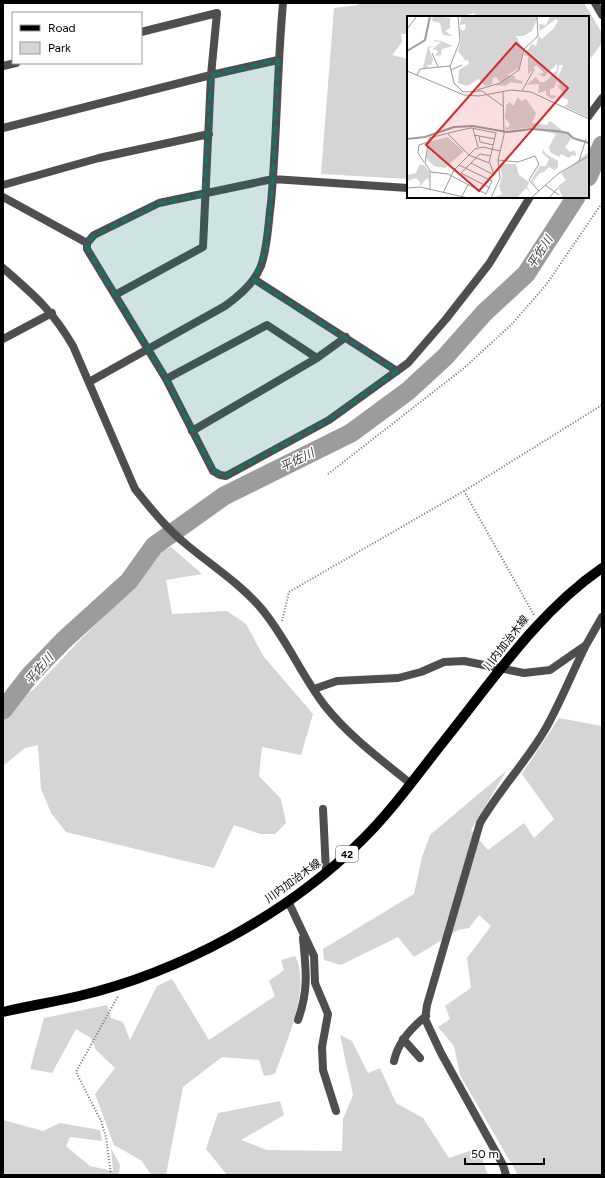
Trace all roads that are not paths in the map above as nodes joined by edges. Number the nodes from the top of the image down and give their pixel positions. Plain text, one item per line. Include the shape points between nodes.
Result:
1 (283, 3) edge
2 (595, 3) edge
3 (602, 15) edge
4 (142, 32) edge
5 (278, 60) junction
6 (211, 75) junction
7 (602, 98) edge
8 (589, 116) edge
9 (3, 128) edge
10 (209, 134) junction
11 (273, 179) junction
12 (3, 185) edge
13 (407, 188) edge
14 (204, 194) junction
15 (3, 198) edge
16 (529, 198) edge
17 (87, 243) junction
18 (3, 268) edge
19 (254, 279) junction
20 (115, 295) junction
21 (52, 313) junction
22 (346, 337) junction
23 (3, 339) edge
24 (149, 349) junction
25 (318, 358) junction
26 (397, 371) junction
27 (166, 379) junction
28 (89, 382) junction
29 (192, 431) junction
30 (602, 568) edge
31 (602, 617) edge
32 (586, 645) junction
33 (502, 668) junction
34 (314, 689) junction
35 (410, 783) junction
36 (323, 809) dead end
37 (326, 872) junction
38 (288, 901) junction
39 (303, 931) junction
40 (3, 1012) edge
41 (426, 1016) junction
42 (298, 1020) dead end
43 (403, 1039) junction
44 (420, 1058) dead end
45 (394, 1061) dead end
46 (336, 1111) dead end
47 (506, 1175) edge

1 - 5 street
2 - 3 street
4 - 6 street via 217,13
5 - 6 street
5 - 11 street
6 - 9 street
6 - 10 street
7 - 8 street
10 - 12 street via 99,158
10 - 14 street
11 - 13 street
11 - 14 street
11 - 19 street via 266,250
14 - 17 street via 159,203 94,235
14 - 20 street via 203,247
15 - 17 street
16 - 26 street via 488,264 446,319
17 - 20 street via 87,249
18 - 21 street via 37,296
19 - 22 street
19 - 24 street via 241,294 225,306
20 - 24 street
21 - 23 street
21 - 28 street via 73,346
22 - 25 street
22 - 26 street
24 - 27 street
24 - 28 street
25 - 27 street via 267,325
25 - 29 street
26 - 29 street via 329,420 226,476 213,470
27 - 29 street
28 - 34 street via 136,489 164,524 249,595 279,631
30 - 33 main road, 川内加治木線 / 42 via 571,591 539,621
31 - 32 street
32 - 33 street via 550,670 524,673
32 - 41 street via 545,728 493,800 480,823 427,1005
33 - 34 street via 464,661 444,662 398,678 337,681
33 - 35 main road, 川内加治木線 / 42
34 - 35 street via 344,728
35 - 37 main road, 川内加治木線 / 42 via 366,836
36 - 37 street
37 - 38 main road, 川内加治木線 / 42
38 - 39 street
38 - 40 main road, 川内加治木線 / 42 via 208,948 173,964 80,996
39 - 42 street via 307,972 306,1000
39 - 46 street via 314,956 315,983 328,1014 322,1047 323,1070
41 - 43 street via 415,1024
41 - 47 street via 425,1019 441,1053 504,1165
43 - 44 street
43 - 45 street

